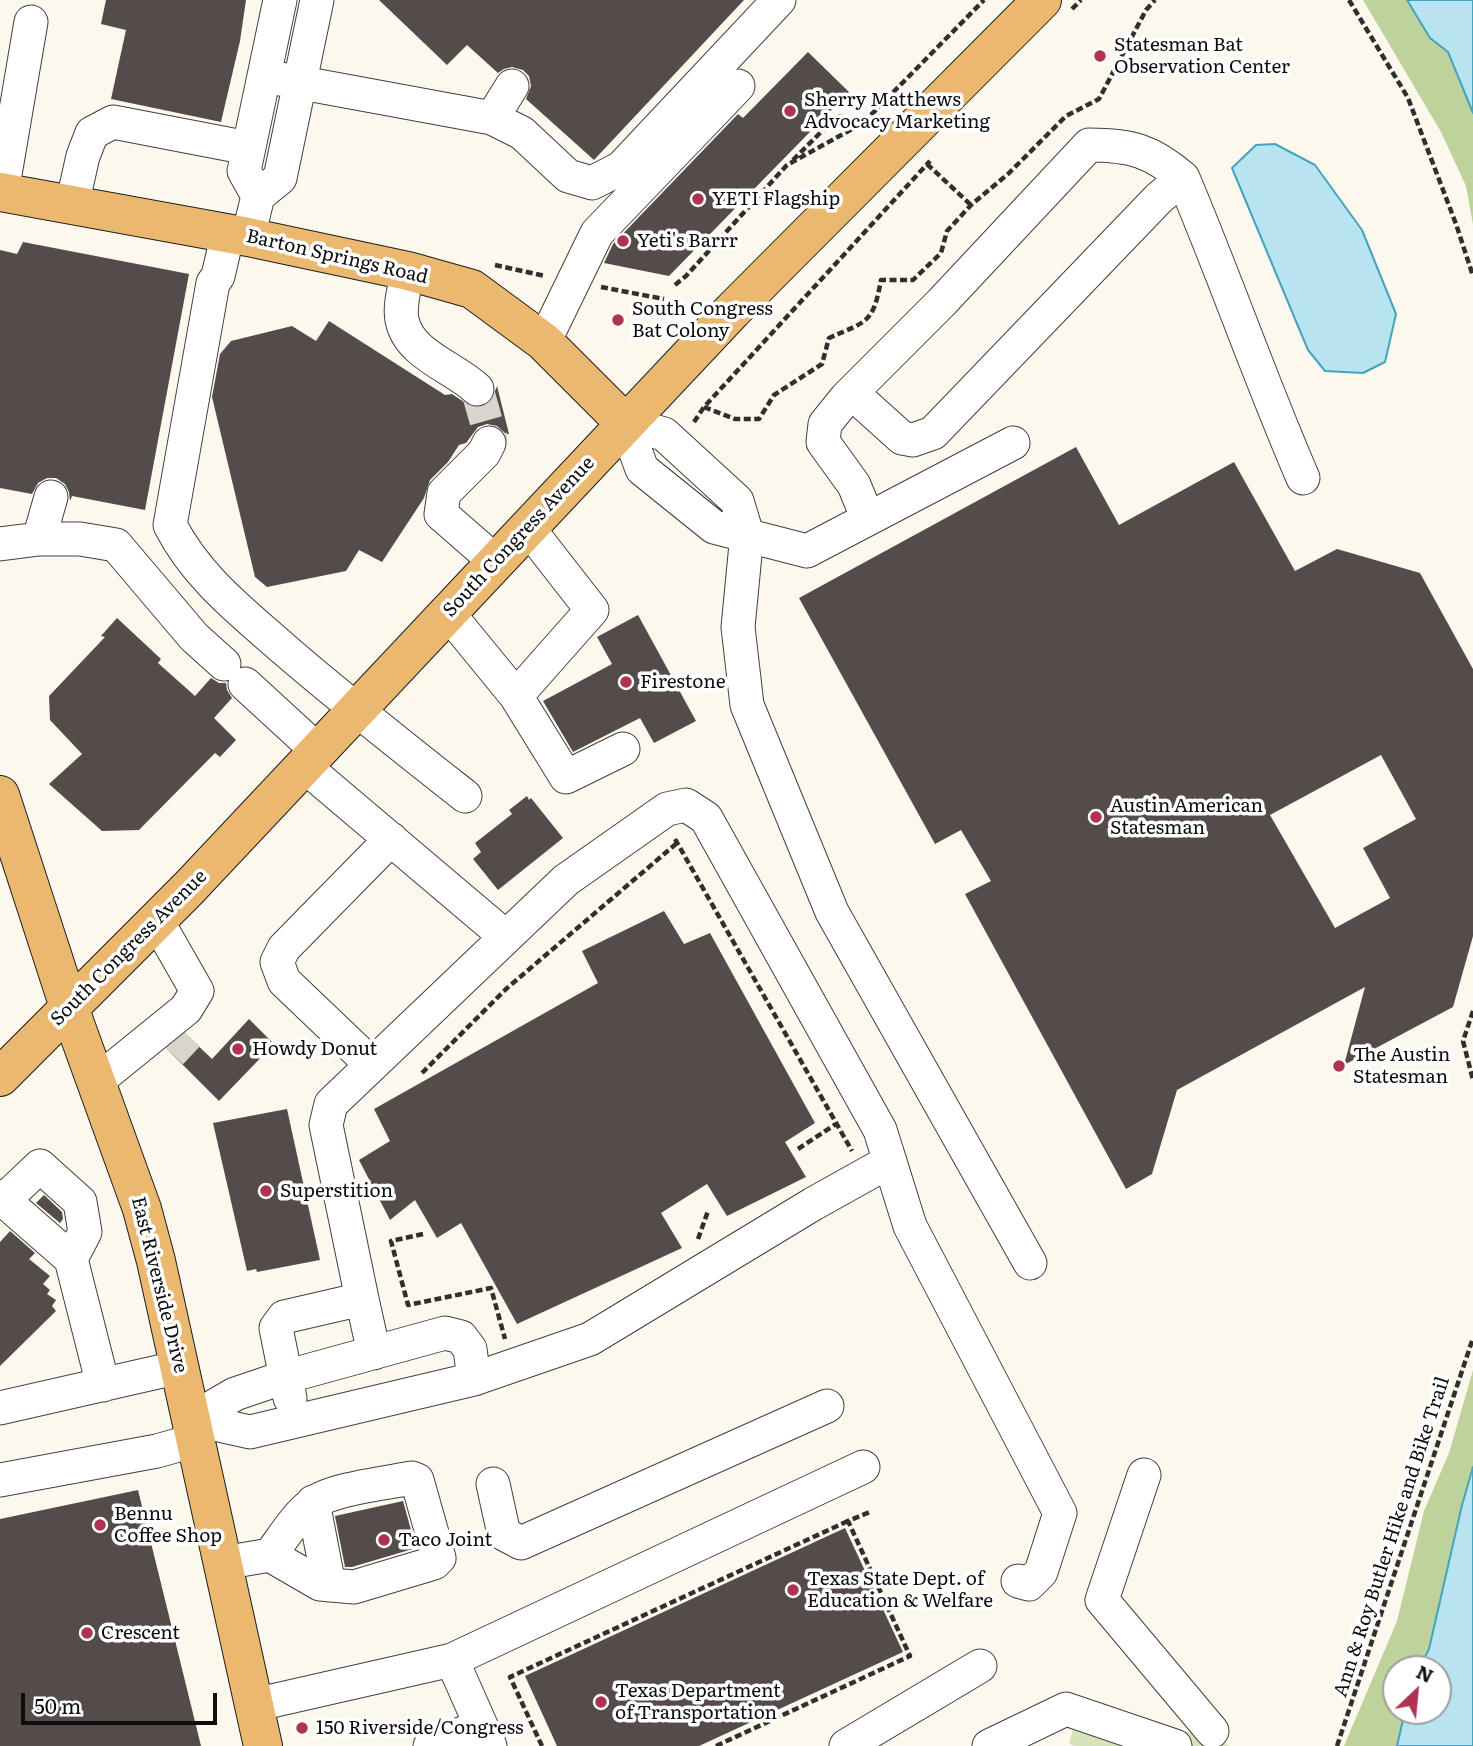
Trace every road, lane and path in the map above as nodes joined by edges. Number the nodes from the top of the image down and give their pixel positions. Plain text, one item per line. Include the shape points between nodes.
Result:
1 (280, 0) edge
2 (317, 0) edge
3 (779, 0) edge
4 (984, 0) edge
5 (1155, 0) edge
6 (1349, 0) edge
7 (1030, 13) edge
8 (31, 22) dead end
9 (264, 76) junction
10 (299, 83) junction
11 (512, 86) dead end
12 (738, 86) dead end
13 (492, 118) junction
14 (863, 123) junction
15 (248, 148) junction
16 (936, 155) dead end
17 (927, 164) junction
18 (788, 165) junction
19 (1183, 178) junction
20 (1, 192) edge
21 (258, 196) junction
22 (72, 205) junction
23 (971, 205) junction
24 (238, 235) junction
25 (490, 264) dead end
26 (408, 271) junction
27 (1473, 276) edge
28 (575, 282) junction
29 (675, 285) dead end
30 (664, 299) dead end
31 (544, 342) junction
32 (477, 389) tunnel mouth
33 (852, 393) junction
34 (704, 407) junction
35 (692, 423) dead end
36 (625, 424) junction
37 (489, 443) dead end
38 (1013, 443) dead end
39 (1303, 478) dead end
40 (51, 498) dead end
41 (868, 519) junction
42 (170, 525) junction
43 (528, 528) junction
44 (747, 534) junction
45 (39, 539) junction
46 (0, 544) edge
47 (496, 562) junction
48 (132, 564) junction
49 (448, 613) junction
50 (516, 696) junction
51 (356, 711) junction
52 (623, 749) dead end
53 (311, 758) junction
54 (465, 796) dead end
55 (661, 814) junction
56 (3, 818) edge
57 (390, 839) junction
58 (677, 843) junction
59 (157, 921) junction
60 (506, 937) junction
61 (70, 1010) junction
62 (1473, 1011) edge
63 (181, 1032) junction
64 (133, 1054) junction
65 (372, 1065) junction
66 (422, 1073) dead end
67 (0, 1077) edge
68 (1473, 1080) edge
69 (96, 1082) junction
70 (836, 1124) junction
71 (798, 1149) dead end
72 (878, 1168) junction
73 (2, 1199) edge
74 (708, 1211) dead end
75 (423, 1234) dead end
76 (697, 1242) dead end
77 (71, 1259) junction
78 (1030, 1263) dead end
79 (362, 1299) junction
80 (1473, 1338) edge
81 (508, 1347) dead end
82 (374, 1353) junction
83 (180, 1367) junction
84 (285, 1377) junction
85 (474, 1379) junction
86 (103, 1385) junction
87 (827, 1406) dead end
88 (0, 1408) edge
89 (295, 1422) junction
90 (183, 1436) junction
91 (863, 1467) dead end
92 (1143, 1475) dead end
93 (0, 1480) edge
94 (493, 1484) dead end
95 (313, 1502) junction
96 (870, 1511) dead end
97 (848, 1521) junction
98 (270, 1555) junction
99 (223, 1563) junction
100 (1018, 1581) dead end
101 (329, 1585) junction
102 (452, 1660) junction
103 (980, 1667) dead end
104 (254, 1705) junction
105 (1212, 1731) dead end
106 (486, 1736) edge
107 (262, 1746) edge
108 (430, 1746) edge
109 (542, 1746) edge
110 (716, 1746) edge
111 (846, 1746) edge
112 (989, 1746) edge
113 (1175, 1746) edge
114 (1337, 1746) edge

1 - 9 lane
2 - 10 lane
3 - 13 lane via 760,36 621,168 592,183 568,176 522,133
4 - 14 path
5 - 23 path via 1099,99 1066,116
6 - 27 path via 1408,98
7 - 36 main road, South Congress Avenue
8 - 20 lane
9 - 10 lane
9 - 15 lane
10 - 13 lane
10 - 21 lane via 280,178
11 - 13 lane
12 - 28 lane via 597,233
14 - 18 path
14 - 18 path via 837,116
15 - 21 lane via 244,171
15 - 22 lane via 113,122 92,133
16 - 17 path
17 - 23 path
17 - 34 path
18 - 29 path
19 - 33 lane via 1138,149 1089,145
19 - 33 lane via 933,433 913,440 902,438
19 - 39 lane
20 - 22 main road, Barton Springs Road
21 - 24 lane
22 - 24 main road, Barton Springs Road
23 - 34 path via 947,231 941,253 913,280 881,280 877,303 866,322 829,338 822,364 774,395 759,419 735,419
24 - 26 main road, Barton Springs Road
24 - 42 lane via 188,352 162,489
25 - 28 path
26 - 31 main road, Barton Springs Road via 472,289
26 - 32 lane via 401,318 407,334 426,354
28 - 30 path
28 - 31 lane
31 - 36 main road, Barton Springs Road
33 - 41 lane via 825,424 823,442 855,485
34 - 35 path
36 - 43 main road, South Congress Avenue
36 - 44 lane via 642,469 714,527
37 - 47 lane via 444,493 441,514
38 - 41 lane
40 - 45 lane
41 - 44 lane via 807,551
42 - 48 lane
42 - 51 lane via 205,579
43 - 47 main road, South Congress Avenue
43 - 50 lane via 593,610
44 - 78 lane via 738,627 747,705 832,912
45 - 46 lane
45 - 48 lane via 116,545
47 - 49 main road, South Congress Avenue
48 - 53 lane via 194,637
49 - 50 lane
49 - 51 main road, South Congress Avenue
50 - 52 lane via 566,777
51 - 53 main road, South Congress Avenue
51 - 54 lane
53 - 57 lane
53 - 59 main road, South Congress Avenue
55 - 58 path
55 - 60 lane via 566,880
55 - 72 lane via 686,805 706,818 880,1130
56 - 61 main road, East Riverside Drive
57 - 60 lane
57 - 65 lane via 284,948 277,962 284,981
58 - 66 path via 506,989
58 - 70 path
59 - 61 main road, South Congress Avenue
59 - 63 lane via 197,991
60 - 65 lane
61 - 67 main road, South Congress Avenue
61 - 69 main road, East Riverside Drive
62 - 68 path via 1464,1041
63 - 64 lane
63 - 64 lane via 159,1058
64 - 69 lane
65 - 79 lane via 331,1104 326,1125
69 - 83 main road, East Riverside Drive via 142,1209
70 - 71 path
70 - 72 path
72 - 85 lane via 590,1339
72 - 100 lane via 1060,1513 1041,1572 1030,1584
73 - 77 lane
73 - 77 lane via 40,1166 80,1202 85,1232
74 - 76 path
75 - 81 path via 390,1241 408,1305 491,1288
77 - 86 lane
79 - 82 lane
79 - 84 lane via 284,1317 275,1328
80 - 114 path, Ann & Roy Butler Hike and Bike Trail
82 - 84 lane
82 - 85 lane via 445,1333 461,1336 470,1349
83 - 86 lane
83 - 90 main road, East Riverside Drive
84 - 89 lane
84 - 90 lane via 235,1394
85 - 89 lane
86 - 88 lane
87 - 94 lane via 521,1542 504,1534
89 - 90 lane via 250,1432
90 - 93 lane
90 - 99 main road, East Riverside Drive
91 - 102 lane
92 - 105 lane via 1102,1600
95 - 98 lane
95 - 101 lane
95 - 101 lane via 329,1495 417,1480 439,1558 354,1587
96 - 97 path
97 - 109 path via 510,1677
97 - 110 path via 910,1656
98 - 99 lane
98 - 101 lane
99 - 104 main road, East Riverside Drive
102 - 104 lane
102 - 106 lane
103 - 111 lane
104 - 107 main road, East Riverside Drive
106 - 108 lane
112 - 113 lane via 1066,1709

